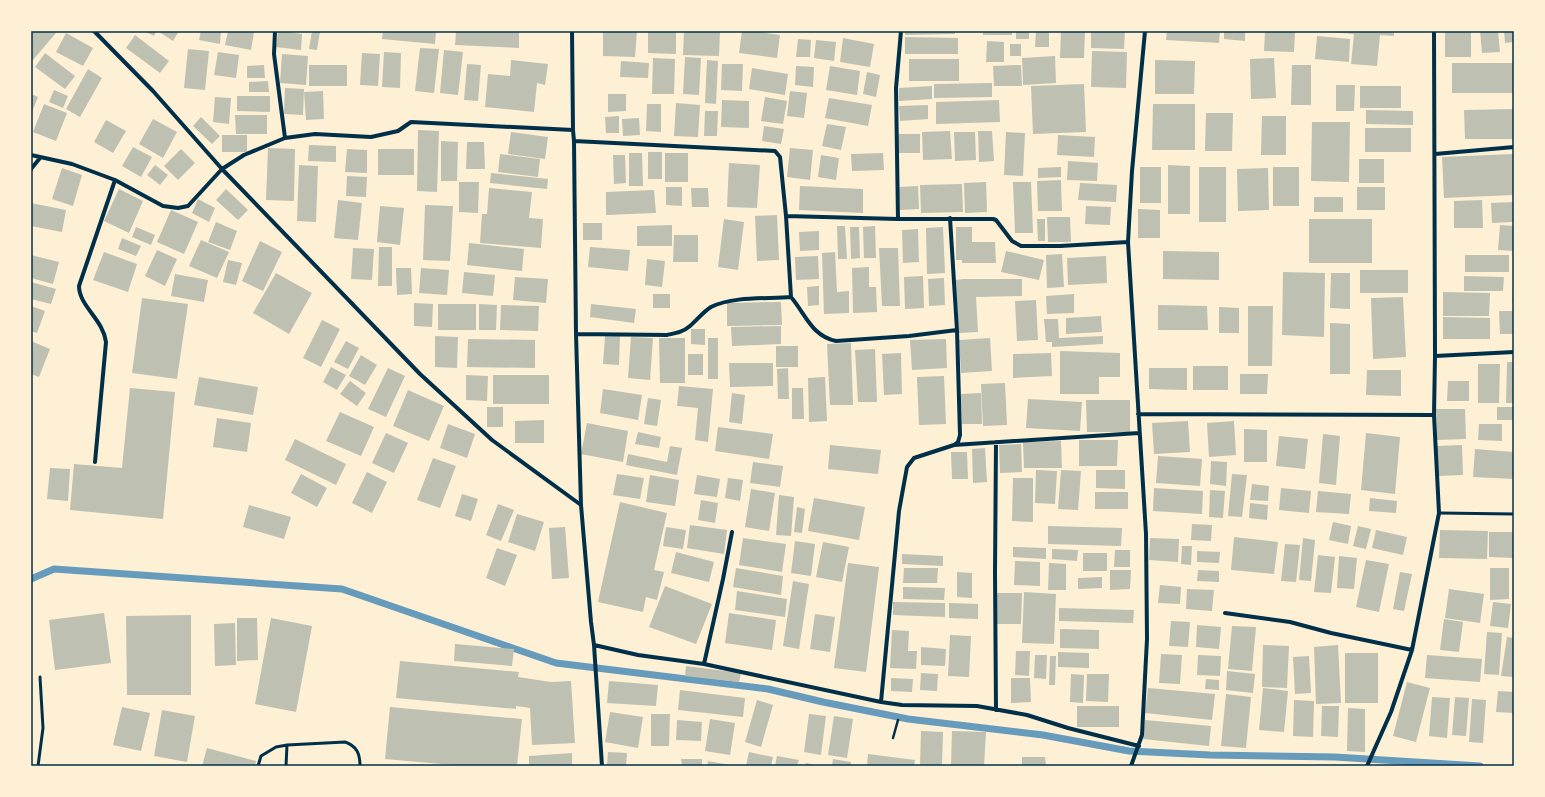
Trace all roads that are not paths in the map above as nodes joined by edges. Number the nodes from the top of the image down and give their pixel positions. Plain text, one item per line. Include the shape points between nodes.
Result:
1 (94, 31) edge
2 (275, 31) edge
3 (572, 31) edge
4 (901, 31) edge
5 (1144, 31) edge
6 (1434, 31) edge
7 (573, 130) junction
8 (285, 138) junction
9 (574, 141) junction
10 (1514, 147) edge
11 (1435, 154) junction
12 (31, 155) edge
13 (40, 158) junction
14 (31, 169) edge
15 (222, 169) junction
16 (115, 180) junction
17 (786, 216) junction
18 (950, 218) junction
19 (898, 219) junction
20 (1128, 242) junction
21 (791, 297) junction
22 (957, 330) junction
23 (576, 334) junction
24 (1514, 352) edge
25 (1435, 356) junction
26 (1138, 414) junction
27 (1434, 415) junction
28 (1139, 433) junction
29 (996, 442) junction
30 (954, 445) junction
31 (95, 462) dead end
32 (581, 505) junction
33 (1439, 513) junction
34 (1514, 514) edge
35 (732, 532) dead end
36 (1225, 613) dead end
37 (594, 645) junction
38 (1412, 650) junction
39 (704, 664) junction
40 (40, 677) dead end
41 (882, 702) junction
42 (996, 710) junction
43 (287, 745) junction
44 (1138, 748) junction
45 (38, 766) edge
46 (258, 766) edge
47 (286, 766) edge
48 (360, 766) edge
49 (602, 766) edge
50 (1131, 766) edge
51 (1367, 766) edge

1 - 15 street via 153,91
2 - 8 street via 274,54
3 - 7 street
4 - 19 street via 896,88
5 - 20 street
6 - 11 street
7 - 8 street via 411,122 398,131 371,137 315,134
7 - 9 street
8 - 15 street via 244,155
9 - 17 street via 776,151 780,157
9 - 23 street
10 - 11 street
11 - 25 street
12 - 13 street
13 - 14 street
13 - 16 street via 72,164
15 - 16 street via 188,206 178,208 163,206
15 - 32 street via 420,374 492,440
16 - 31 street via 79,286 81,297 102,326 106,342
17 - 19 street
17 - 21 street
18 - 19 street
18 - 20 street via 993,219 1012,241 1021,246
18 - 22 street
20 - 26 street
21 - 22 street via 818,334 836,341
21 - 23 street via 719,304 709,308 680,332 667,335
22 - 30 street via 960,435
23 - 32 street
24 - 25 street
25 - 27 street
26 - 27 street
26 - 28 street
27 - 33 street
28 - 29 street
28 - 44 street via 1146,534 1147,639 1142,735
29 - 30 street
29 - 42 street
30 - 41 street via 914,458 907,467 899,511
32 - 37 street
33 - 34 lane
33 - 38 street
35 - 39 street
36 - 38 street via 1290,622
37 - 39 street via 638,655
37 - 49 street
38 - 51 street via 1392,712
39 - 41 street
40 - 45 lane via 44,728
41 - 42 street via 902,705 977,706
42 - 44 street via 1027,715
43 - 46 lane via 276,747 261,756
43 - 47 lane
43 - 48 lane via 345,742 352,744 359,752
44 - 50 street

